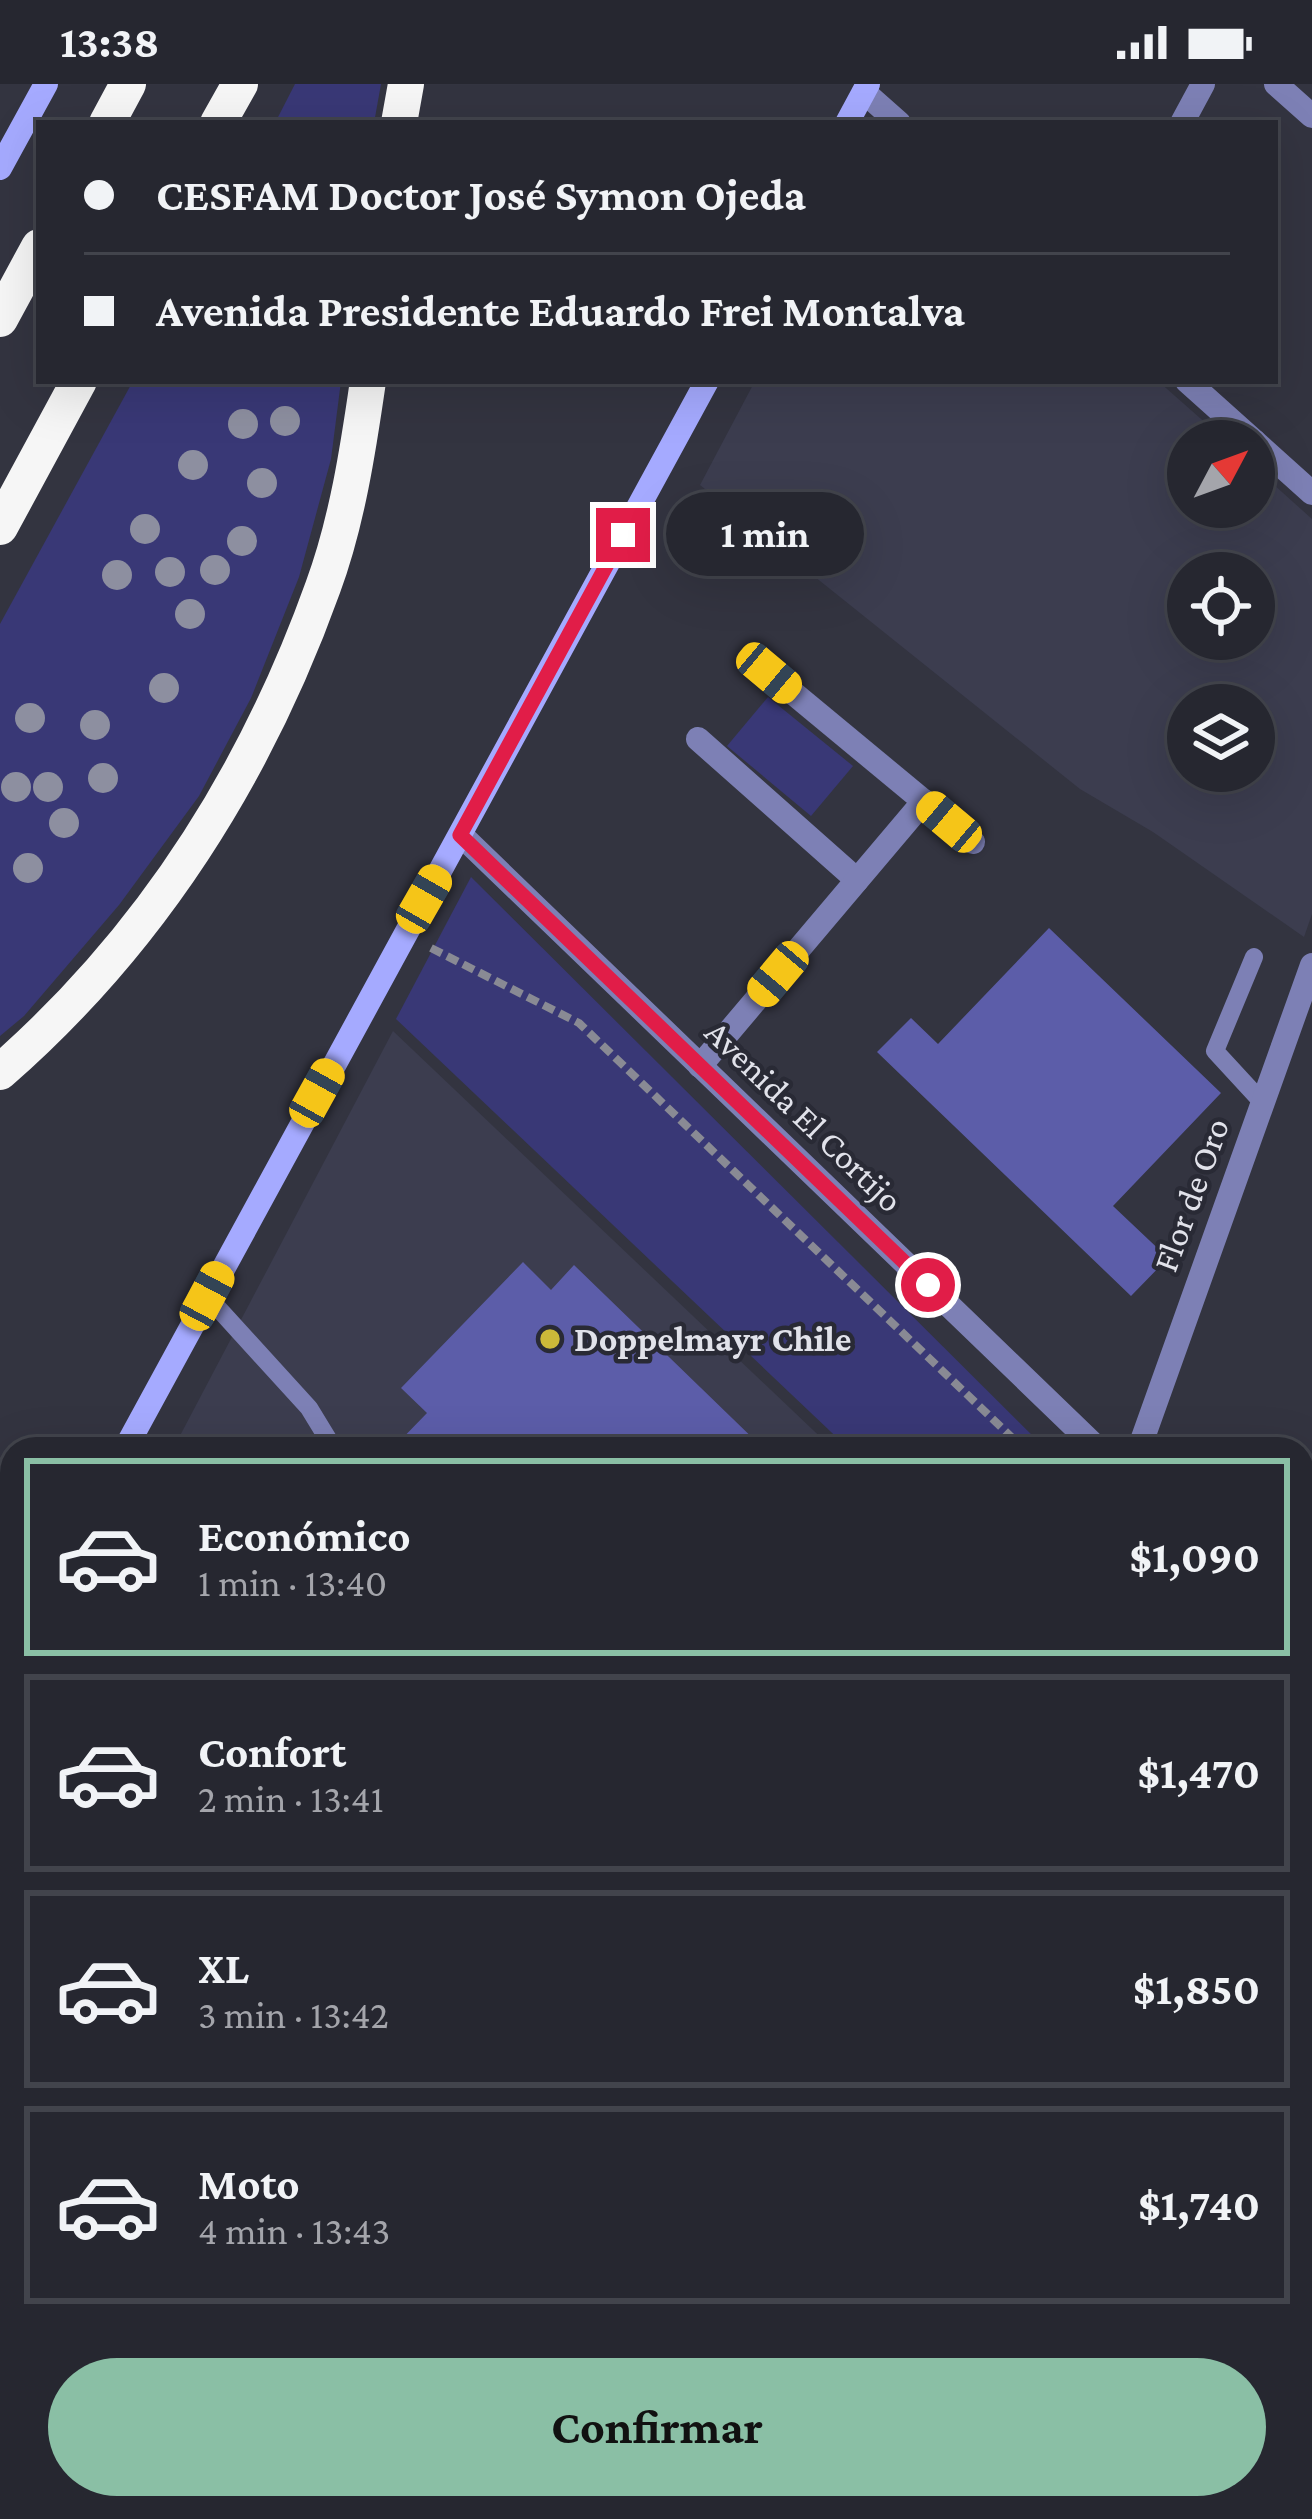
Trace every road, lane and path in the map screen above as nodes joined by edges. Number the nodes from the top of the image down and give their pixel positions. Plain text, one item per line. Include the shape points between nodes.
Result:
1 (46, 84) edge
2 (128, 84) edge
3 (240, 84) edge
4 (406, 84) edge
5 (1203, 84) edge
6 (1276, 84) edge
7 (866, 88) edge
8 (1312, 116) edge
9 (108, 120) edge
10 (220, 120) edge
11 (400, 120) edge
12 (849, 120) edge
13 (896, 120) edge
14 (1183, 120) edge
15 (0, 168) edge
16 (36, 253) edge
17 (0, 319) edge
18 (77, 384) edge
19 (367, 384) edge
20 (705, 384) edge
21 (1190, 384) edge
22 (1231, 420) edge
23 (1275, 460) edge
24 (1312, 493) edge
25 (0, 527) edge
26 (769, 673) dead end
27 (698, 739) dead end
28 (924, 801) junction
29 (460, 835) junction
30 (973, 842) dead end
31 (857, 880) junction
32 (405, 931) junction
33 (1254, 957) dead end
34 (1312, 965) edge
35 (700, 1066) junction
36 (0, 1072) edge
37 (1262, 1102) junction
38 (207, 1296) junction
39 (131, 1437) edge
40 (327, 1437) edge
41 (1011, 1437) edge
42 (1086, 1437) edge
43 (1143, 1437) edge

1 - 15 main road
2 - 9 highway
3 - 10 highway
4 - 11 highway
5 - 14 street
6 - 8 street
7 - 12 main road
7 - 13 street
16 - 17 highway
18 - 25 highway
19 - 36 highway via 324,584 252,754 132,937
20 - 29 main road
21 - 22 street
23 - 24 street
26 - 28 street
27 - 31 street
28 - 30 street
28 - 31 street
29 - 32 main road
29 - 35 street, Avenida El Cortijo
31 - 35 street
32 - 38 main road
32 - 41 path via 579,1023
33 - 37 lane via 1215,1051
34 - 37 street, Flor de Oro
35 - 42 street, Avenida El Cortijo
37 - 43 street, Flor de Oro
38 - 39 main road
38 - 40 lane

